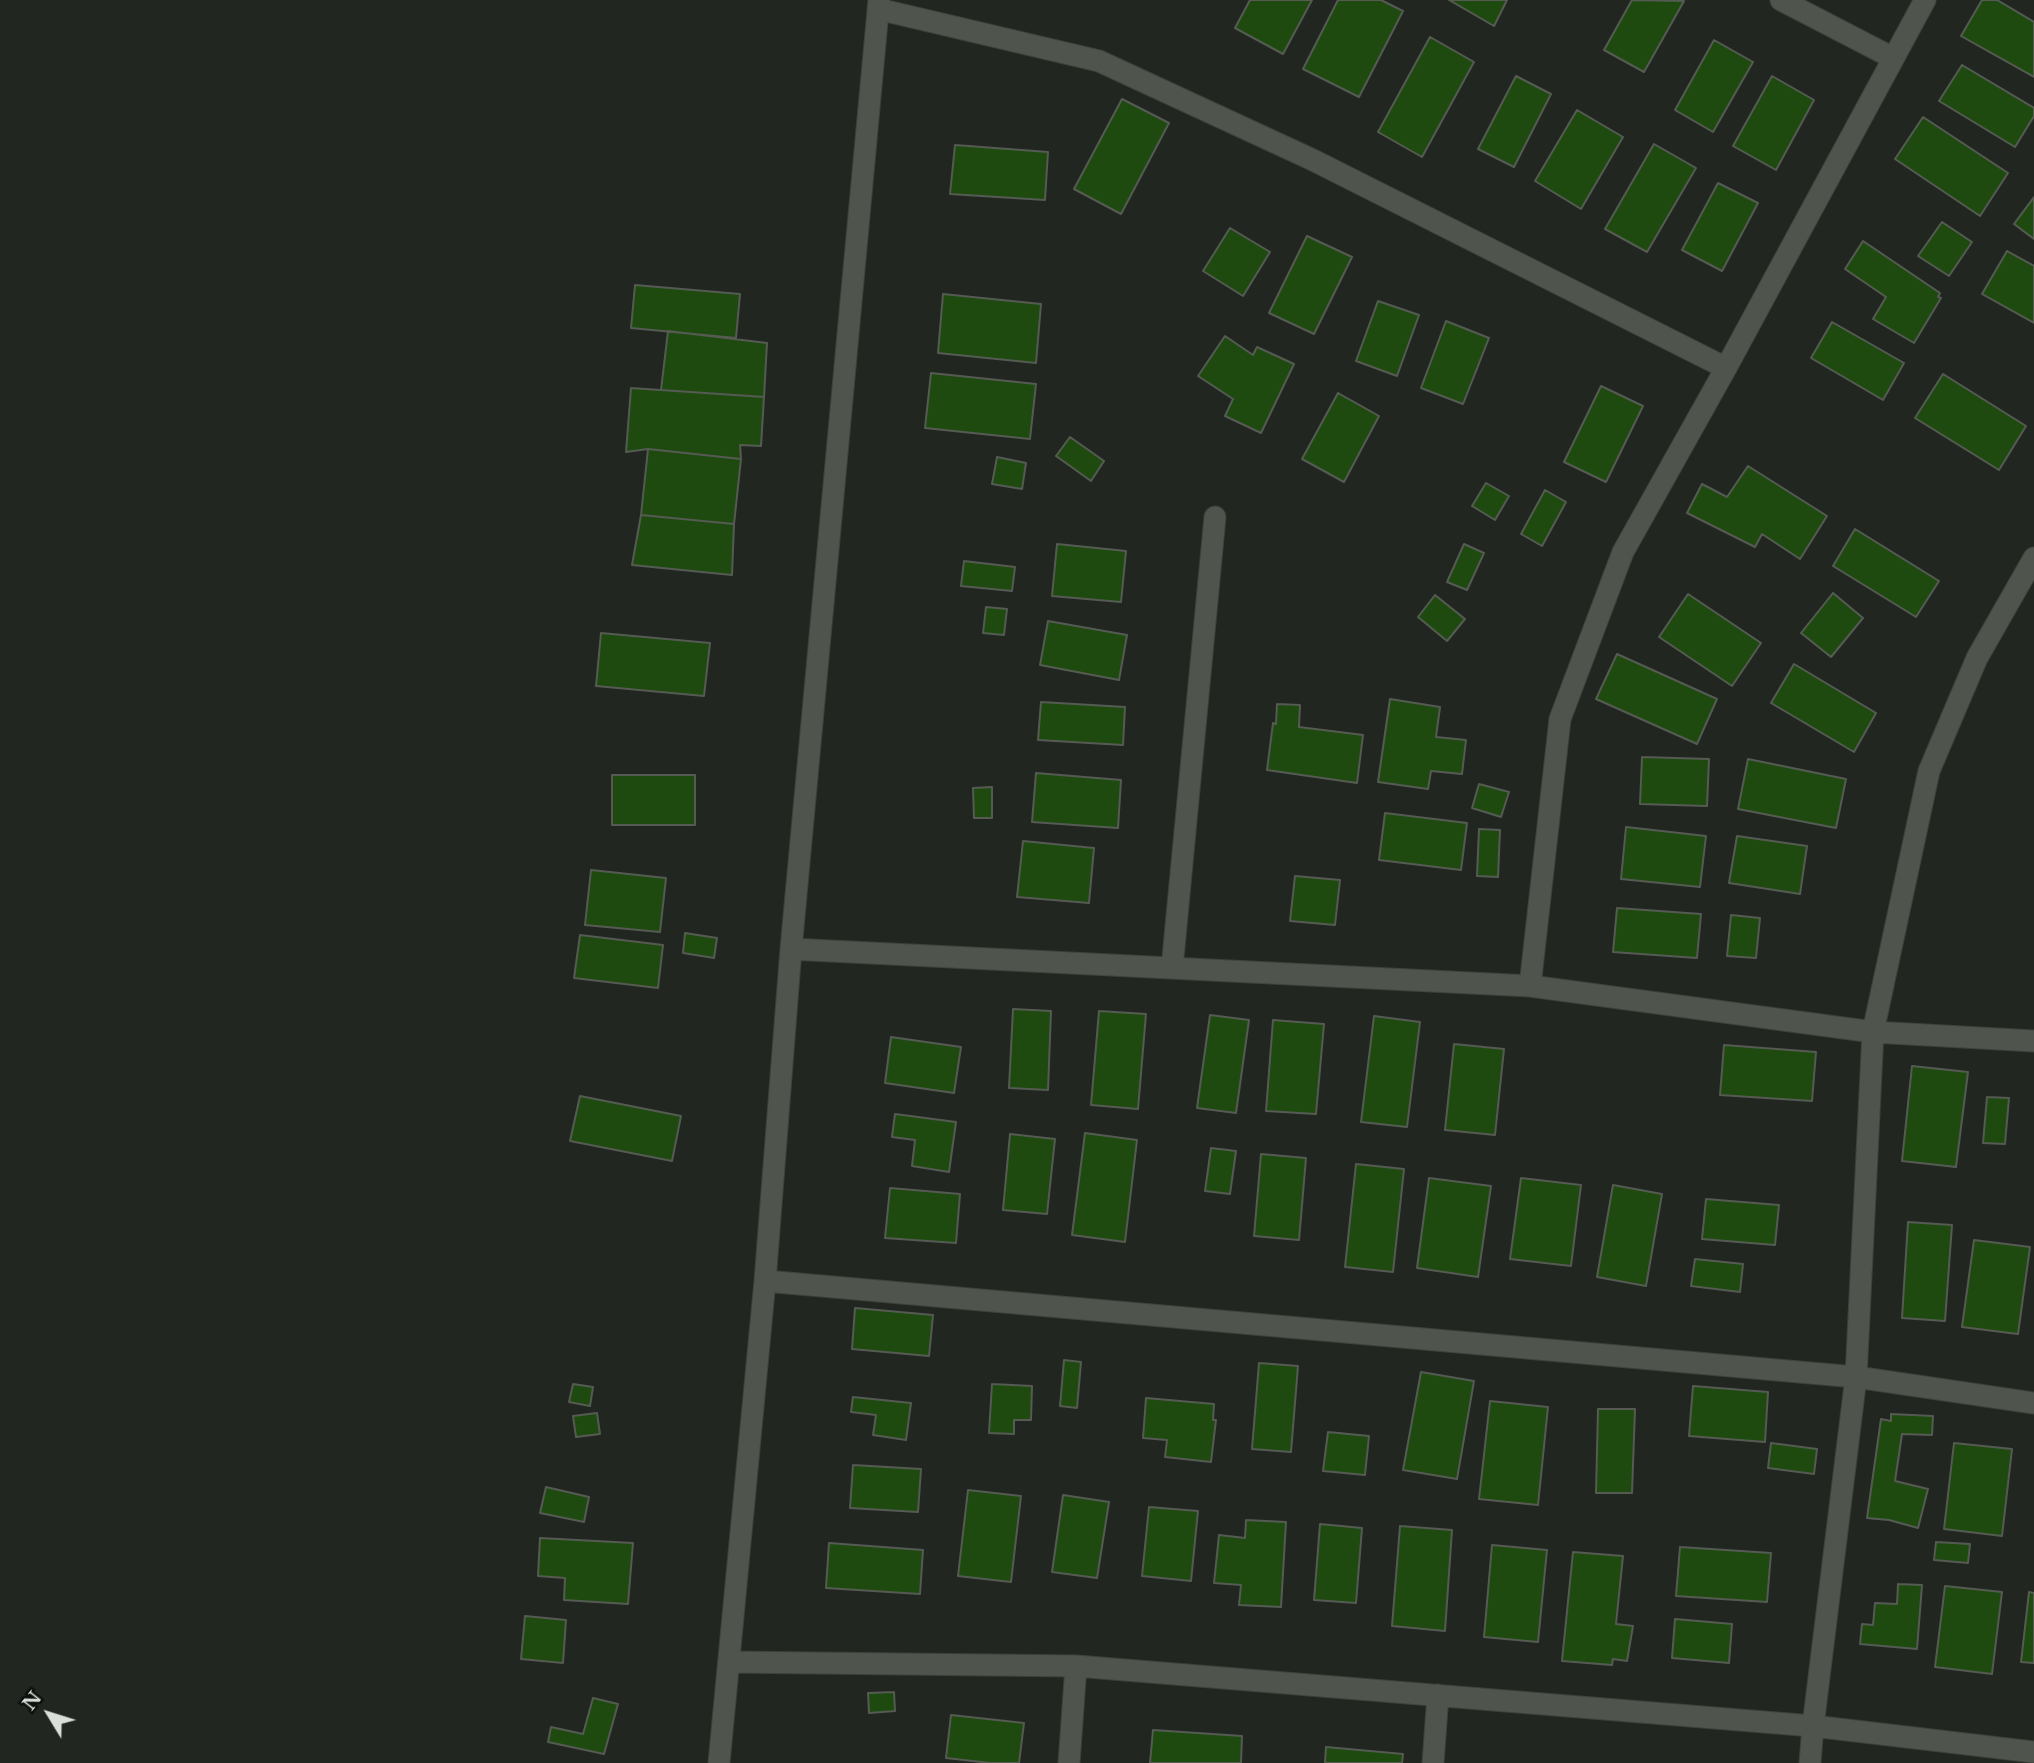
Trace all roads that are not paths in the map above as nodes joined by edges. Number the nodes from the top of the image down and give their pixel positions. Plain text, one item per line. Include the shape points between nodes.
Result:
1 (1781, 0) edge
2 (1924, 0) edge
3 (879, 5) edge
4 (1893, 58) junction
5 (1726, 368) junction
6 (1215, 517) dead end
7 (2034, 558) edge
8 (791, 949) junction
9 (1172, 968) junction
10 (1531, 986) junction
11 (1873, 1032) junction
12 (2034, 1041) edge
13 (765, 1281) junction
14 (1856, 1377) junction
15 (2034, 1402) edge
16 (729, 1662) junction
17 (1076, 1665) junction
18 (1438, 1695) junction
19 (1813, 1726) junction
20 (2034, 1752) edge
21 (719, 1763) edge
22 (1069, 1763) edge
23 (1433, 1763) edge
24 (1810, 1763) edge

1 - 4 street
2 - 4 street
3 - 5 street via 1099,61 1313,160
3 - 8 street
4 - 5 street
5 - 10 street via 1623,552 1560,719
6 - 9 street
7 - 11 street via 1977,658 1929,771
8 - 9 street
8 - 13 street
9 - 10 street
10 - 11 street
11 - 12 street
11 - 14 street
13 - 14 street
13 - 16 street
14 - 15 street
14 - 19 street
16 - 17 street
16 - 21 street
17 - 18 street
17 - 22 street
18 - 19 street
18 - 23 street
19 - 20 street
19 - 24 street

